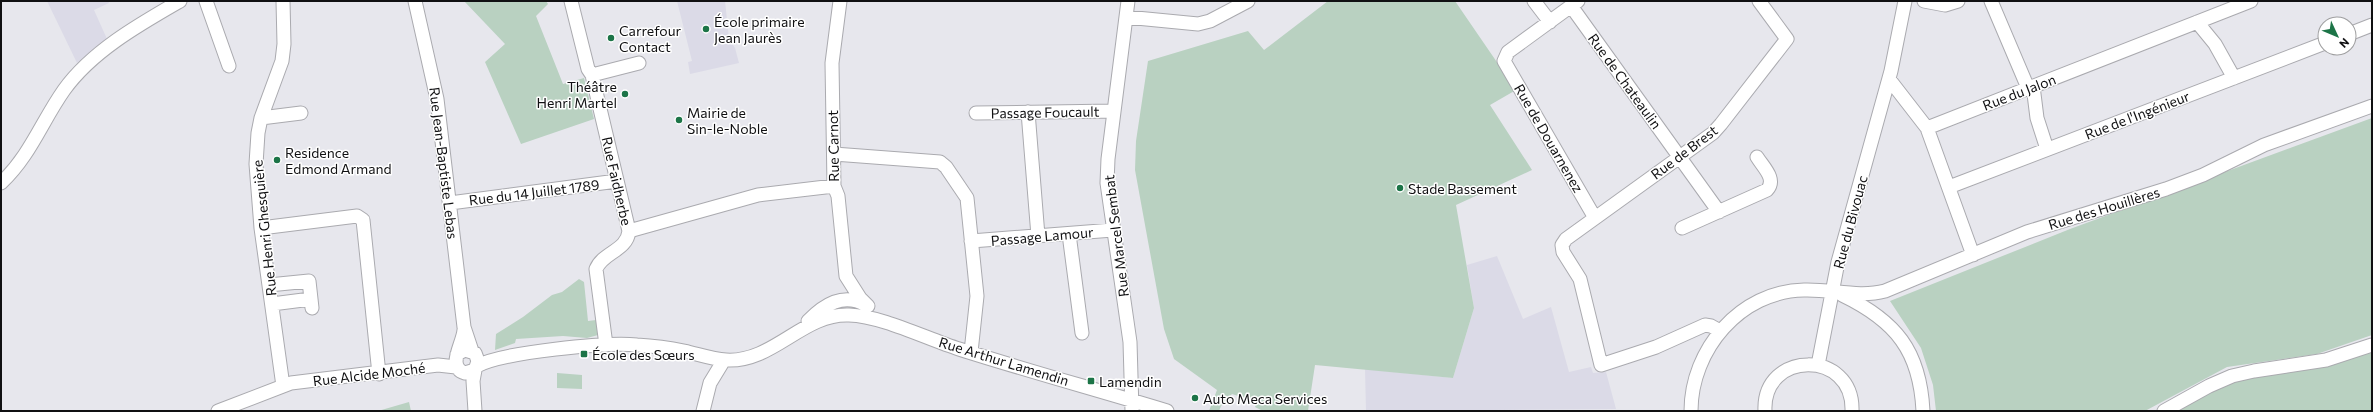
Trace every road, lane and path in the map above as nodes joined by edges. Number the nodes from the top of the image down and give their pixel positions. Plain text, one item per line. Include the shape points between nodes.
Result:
1 (180, 1) edge
2 (206, 1) edge
3 (283, 1) edge
4 (415, 1) edge
5 (571, 1) edge
6 (840, 1) edge
7 (1128, 1) edge
8 (1248, 1) edge
9 (1534, 1) edge
10 (1759, 1) edge
11 (1905, 1) edge
12 (1924, 1) edge
13 (1958, 1) edge
14 (1991, 1) edge
15 (2251, 1) edge
16 (1574, 3) edge
17 (167, 5) edge
18 (1126, 17) junction
19 (1550, 22) junction
20 (2197, 22) junction
21 (2372, 24) edge
22 (2357, 31) edge
23 (2317, 46) edge
24 (639, 63) dead end
25 (229, 66) dead end
26 (592, 76) junction
27 (2234, 78) junction
28 (1889, 79) junction
29 (2031, 87) junction
30 (2372, 106) edge
31 (1114, 111) junction
32 (1028, 112) junction
33 (302, 113) dead end
34 (976, 113) dead end
35 (261, 118) junction
36 (1927, 128) junction
37 (2047, 149) junction
38 (834, 154) junction
39 (1679, 157) junction
40 (1757, 157) dead end
41 (617, 181) junction
42 (1, 183) edge
43 (834, 186) junction
44 (1949, 187) junction
45 (450, 203) junction
46 (1719, 212) junction
47 (1595, 218) junction
48 (261, 228) junction
49 (1682, 228) dead end
50 (630, 230) junction
51 (1113, 230) junction
52 (1069, 234) junction
53 (1038, 236) junction
54 (971, 242) junction
55 (1973, 255) junction
56 (846, 276) junction
57 (269, 285) junction
58 (1834, 291) junction
59 (843, 299) junction
60 (272, 304) junction
61 (868, 306) junction
62 (823, 319) junction
63 (464, 327) junction
64 (800, 330) junction
65 (912, 331) junction
66 (1720, 331) junction
67 (1082, 333) dead end
68 (606, 345) junction
69 (2372, 345) edge
70 (474, 352) junction
71 (971, 352) junction
72 (511, 356) junction
73 (724, 360) junction
74 (458, 364) junction
75 (1818, 365) junction
76 (476, 368) junction
77 (379, 374) junction
78 (283, 386) junction
79 (1132, 406) edge
80 (474, 409) edge
81 (218, 411) edge
82 (703, 411) edge
83 (1167, 411) edge
84 (1691, 411) edge
85 (1765, 411) edge
86 (1852, 411) edge
87 (1923, 411) edge
88 (2164, 411) edge

1 - 17 street
2 - 25 street
3 - 35 street, Rue Henri Ghesquière via 284,44 281,67
4 - 45 street, Rue Jean-Baptiste Lebas via 438,99
5 - 26 street, Rue Faidherbe
6 - 38 street, Rue Carnot via 832,63
7 - 18 street, Rue Marcel Sembat
8 - 18 street via 1210,21 1198,24
9 - 19 street
10 - 39 street, Rue de Brest via 1787,39 1716,129
11 - 28 street, Rue du Bivouac
12 - 13 street via 1945,5
14 - 29 street
15 - 20 street, Rue du Jalon
16 - 19 street
16 - 39 street, Rue de Chateaulin
17 - 42 street via 104,51 74,77 59,97 26,155
18 - 31 street, Rue Marcel Sembat
19 - 47 street, Rue de Douarnenez via 1504,57 1505,64
20 - 27 street via 2215,44
20 - 29 street, Rue du Jalon
21 - 22 street
23 - 27 street, Rue de l'Ingénieur
24 - 26 street
26 - 41 street, Rue Faidherbe
27 - 37 street, Rue de l'Ingénieur
28 - 36 street
28 - 58 street, Rue du Bivouac via 1838,262
29 - 36 street, Rue du Jalon
29 - 37 street
30 - 55 street, Rue des Houillères via 2264,145 2173,187 2051,224
31 - 32 street, Passage Foucault
31 - 51 street, Rue Marcel Sembat via 1108,183
32 - 34 street, Passage Foucault
32 - 53 street
33 - 35 street
35 - 48 street, Rue Henri Ghesquière via 256,170
36 - 44 street
37 - 44 street, Rue de l'Ingénieur
38 - 43 street, Rue Carnot
38 - 54 street via 935,161 943,164 966,194
39 - 46 street, Rue de Chateaulin
39 - 47 street, Rue de Brest
40 - 46 street via 1771,178 1769,187 1763,193
41 - 45 street, Rue du 14 Juillet 1789
41 - 50 street, Rue Faidherbe
43 - 50 street via 758,195
43 - 56 street, Rue Carnot via 838,196
44 - 55 street
45 - 63 street, Rue Jean-Baptiste Lebas
46 - 49 street
47 - 66 street, Rue de Brest via 1566,239 1562,245 1563,252 1579,275 1601,365 1656,347 1705,325
48 - 57 street, Rue Henri Ghesquière
48 - 77 street via 357,216 364,223
50 - 68 street, Rue Faidherbe via 629,237 623,245 602,260 596,269
51 - 52 street, Passage Lamour
51 - 79 street, Rue Marcel Sembat via 1130,342
52 - 53 street, Passage Lamour
52 - 67 street
53 - 54 street, Passage Lamour
54 - 71 street via 977,300
55 - 58 street, Rue des Houillères via 1885,292 1864,295
56 - 59 street
56 - 61 street, Rue Carnot
57 - 60 street, Rue Henri Ghesquière
57 - 60 street via 309,281 312,304
58 - 66 street, Rue des Houillères via 1791,291 1772,295 1738,315
58 - 75 street, Rue du Bivouac
58 - 87 street via 1875,313 1887,322 1902,340 1917,368
59 - 61 street via 851,299
59 - 62 street
59 - 64 street via 827,305
60 - 78 street, Rue Henri Ghesquière
61 - 65 street
62 - 64 street
62 - 65 street via 838,315 857,316
63 - 70 street, Rue Jean-Baptiste Lebas
63 - 74 street, Rue Jean-Baptiste Lebas
64 - 73 street via 766,351 741,359
65 - 71 street, Rue Arthur Lamendin
66 - 84 street, Rue des Houillères via 1697,370
68 - 72 street
68 - 73 street via 636,345
69 - 88 street via 2326,360 2232,376
70 - 72 street
70 - 74 street via 465,350
70 - 76 street via 478,359
71 - 79 street, Rue Arthur Lamendin
72 - 76 street via 493,360
73 - 82 street via 710,383
74 - 76 street via 469,373
74 - 77 street, Rue Alcide Moché via 442,364
74 - 80 street
75 - 85 street via 1796,366 1782,373 1768,391
75 - 86 street via 1833,372 1845,383 1851,398
76 - 80 street
77 - 78 street, Rue Alcide Moché via 298,382
78 - 81 street, Rue Alcide Moché
79 - 83 street, Rue Arthur Lamendin

